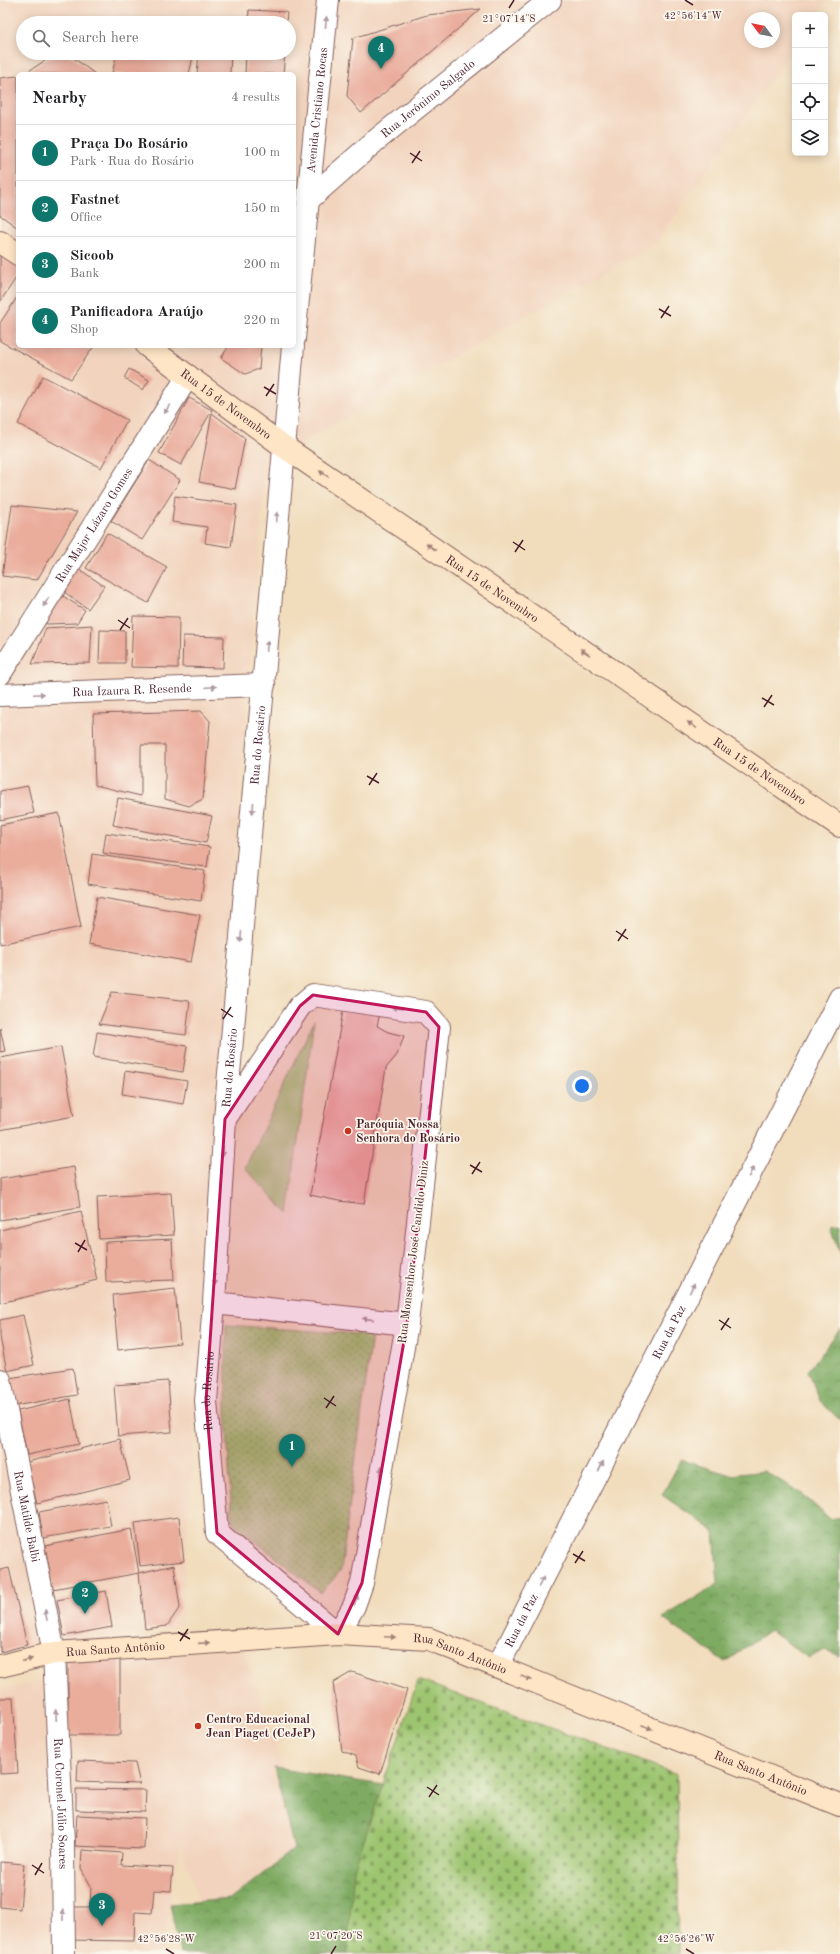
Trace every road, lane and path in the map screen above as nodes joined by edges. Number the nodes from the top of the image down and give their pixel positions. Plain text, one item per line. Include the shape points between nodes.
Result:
1 (328, 0) edge
2 (550, 0) edge
3 (308, 200) junction
4 (0, 242) edge
5 (16, 253) edge
6 (296, 319) edge
7 (150, 348) edge
8 (293, 348) edge
9 (188, 376) junction
10 (283, 446) junction
11 (0, 674) edge
12 (264, 685) junction
13 (0, 695) edge
14 (840, 826) edge
15 (840, 998) edge
16 (225, 1119) junction
17 (214, 1303) junction
18 (407, 1324) junction
19 (0, 1380) edge
20 (338, 1634) junction
21 (54, 1653) junction
22 (0, 1666) edge
23 (498, 1666) junction
24 (840, 1805) edge
25 (64, 1954) edge

3 -> 1 street, Avenida Cristiano Rocas
2 - 3 street, Rua Jerônimo Salgado via 374,142
3 - 6 street, Avenida Cristiano Rocas
4 - 5 street
7 - 9 street, Rua 15 de Novembro
8 - 10 street
9 - 10 street, Rua 15 de Novembro
9 -> 11 street, Rua Major Lázaro Gomes
12 -> 10 street, Rua do Rosário
14 -> 10 street, Rua 15 de Novembro
13 -> 12 street, Rua Izaura R. Resende
12 -> 16 street, Rua do Rosário
23 -> 15 street, Rua da Paz
16 -> 17 street, Rua do Rosário
18 -> 16 street, Rua Monsenhor José Candido Diniz via 439,1027 426,1012 313,995 300,1006
18 -> 17 street
17 - 20 street, Rua do Rosário via 206,1401 217,1533
20 -> 18 street, Rua Monsenhor José Candido Diniz via 354,1606 362,1583
21 -> 19 street, Rua Matilde Balbi
21 -> 20 street, Rua Santo Antônio
20 -> 23 street, Rua Santo Antônio via 429,1639
22 -> 21 street, Rua Santo Antônio
25 -> 21 street, Rua Coronel Júlio Soares via 63,1843
23 -> 24 street, Rua Santo Antônio

